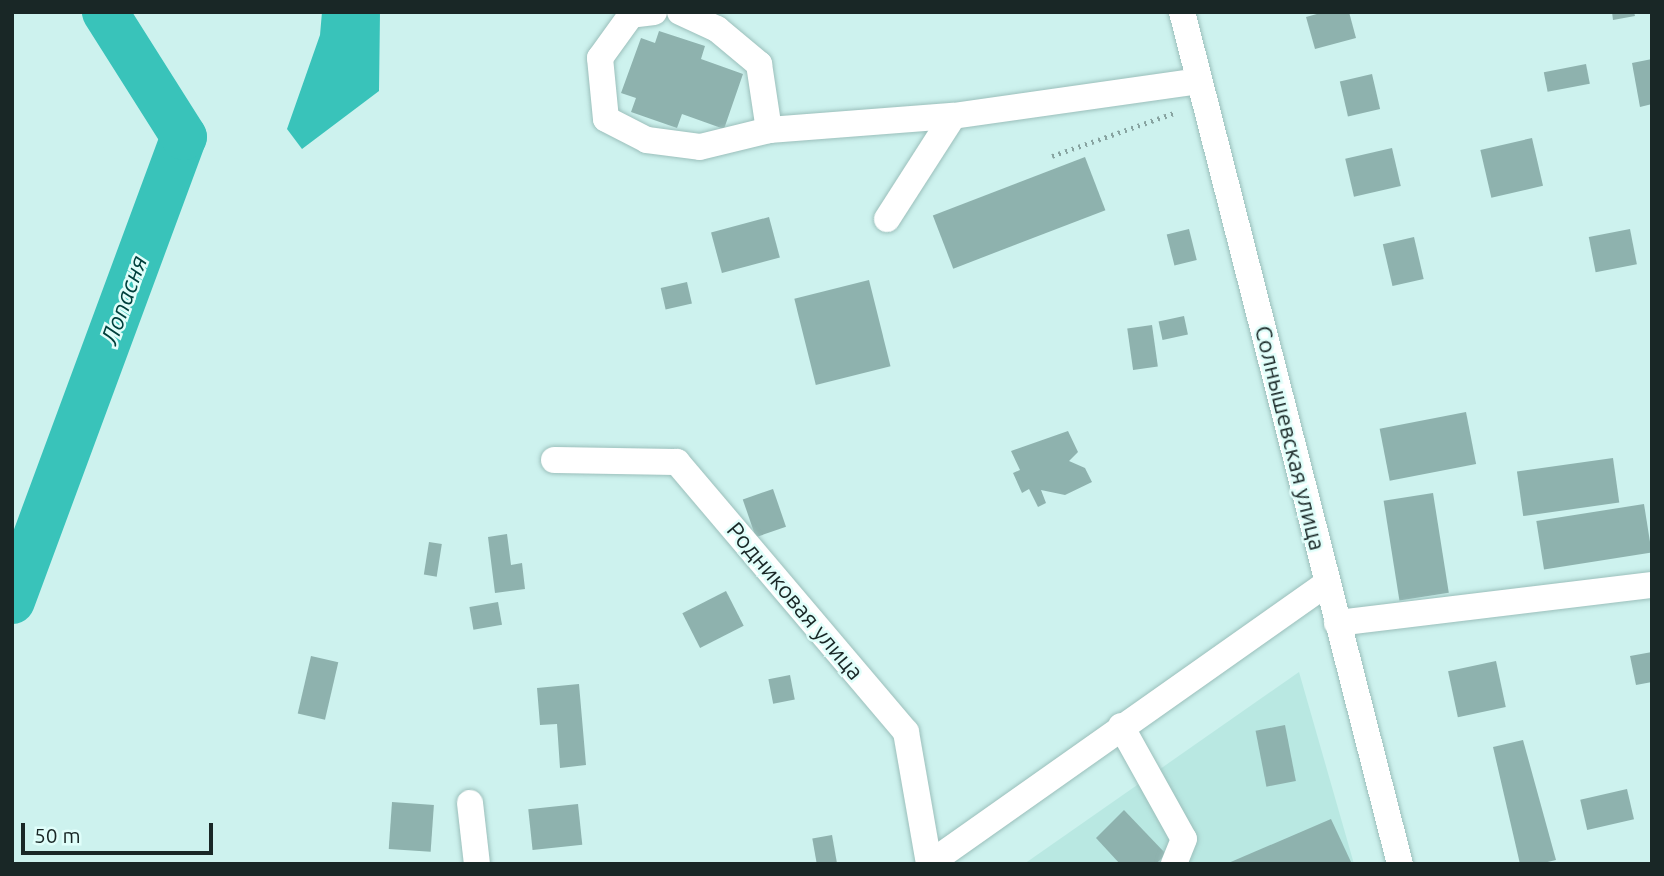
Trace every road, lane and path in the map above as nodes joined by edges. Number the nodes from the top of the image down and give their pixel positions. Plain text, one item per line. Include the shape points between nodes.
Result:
1 (653, 12) edge
2 (680, 12) edge
3 (1182, 12) edge
4 (1202, 92) junction
5 (953, 116) junction
6 (769, 130) junction
7 (1052, 156) dead end
8 (887, 219) dead end
9 (554, 460) dead end
10 (1326, 584) junction
11 (1652, 585) edge
12 (1337, 623) junction
13 (1121, 726) junction
14 (470, 803) dead end
15 (477, 864) edge
16 (929, 864) edge
17 (1174, 864) edge
18 (1400, 864) edge

1 - 6 street via 631,15 600,58 606,119 647,140 700,147
2 - 6 street via 717,29 759,64
3 - 4 street, Солнышевская улица
4 - 5 street
4 - 7 path
4 - 10 street, Солнышевская улица
5 - 6 street
5 - 8 street
9 - 16 street, Родниковая улица via 677,463 906,732
10 - 12 street, Солнышевская улица
10 - 13 street
11 - 12 street
12 - 18 street, Солнышевская улица
13 - 16 street
13 - 17 street via 1184,839
14 - 15 street

